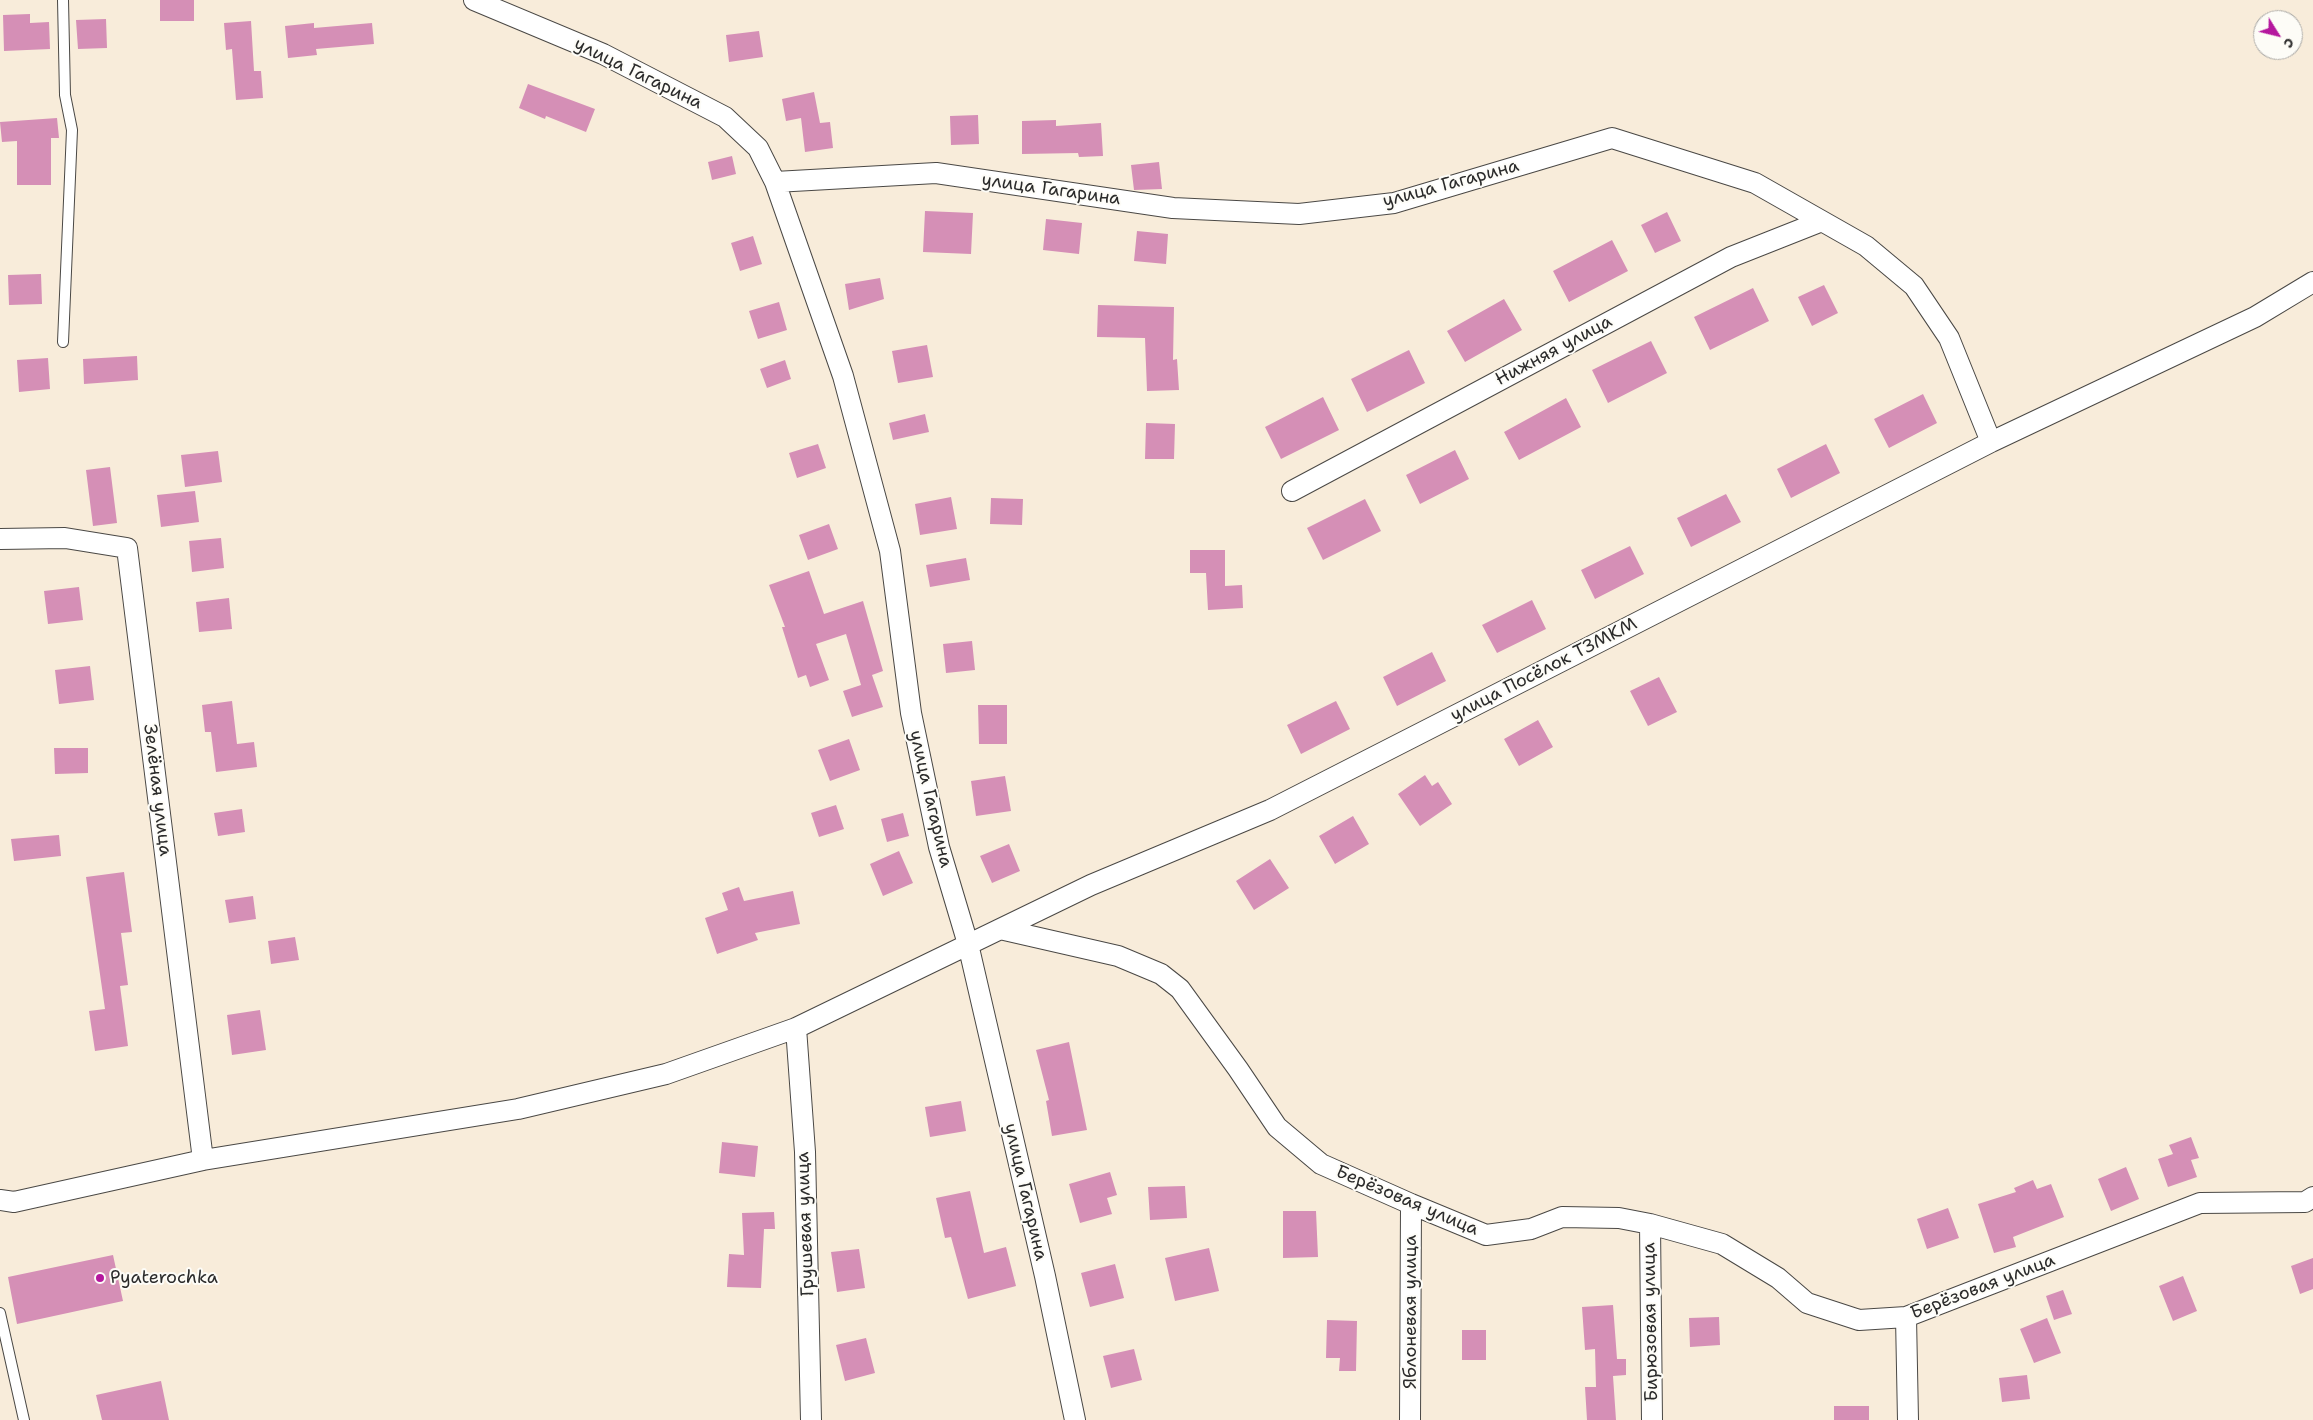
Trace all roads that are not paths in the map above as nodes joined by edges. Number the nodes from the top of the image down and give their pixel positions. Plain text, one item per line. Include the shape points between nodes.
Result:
1 (63, 0) edge
2 (474, 0) edge
3 (774, 182) junction
4 (1822, 221) junction
5 (2313, 282) edge
6 (63, 342) dead end
7 (1991, 442) junction
8 (1292, 491) dead end
9 (0, 539) edge
10 (1000, 929) junction
11 (968, 944) junction
12 (796, 1028) junction
13 (203, 1160) junction
14 (2313, 1197) edge
15 (0, 1200) edge
16 (1411, 1204) junction
17 (1650, 1224) junction
18 (0, 1313) edge
19 (1906, 1317) junction
20 (24, 1420) edge
21 (811, 1420) edge
22 (1075, 1420) edge
23 (1410, 1420) edge
24 (1652, 1420) edge
25 (1908, 1420) edge

1 - 6 lane via 65,95 72,130
2 - 3 street, улица Гагарина via 603,54 725,117 758,148
3 - 4 street, улица Гагарина via 936,174 1173,208 1300,214 1394,203 1612,138 1756,183
3 - 11 street, улица Гагарина via 843,376 890,551 911,714 939,847
4 - 7 street, улица Гагарина via 1866,246 1914,286 1948,338
4 - 8 street, Нижняя улица via 1730,256
5 - 7 street, улица Посёлок ТЗМКМ via 2255,317
7 - 10 street, улица Посёлок ТЗМКМ via 1270,810 1092,885
9 - 13 street, Зелёная улица via 65,538 126,548
10 - 11 street, улица Посёлок ТЗМКМ
10 - 16 street, Берёзовая улица via 1118,956 1161,974 1180,988 1277,1127 1320,1164
11 - 12 street, улица Посёлок ТЗМКМ
11 - 22 street, улица Гагарина
12 - 13 street, улица Посёлок ТЗМКМ via 666,1074 518,1109
12 - 21 street, Грушевая улица via 805,1152
13 - 15 street, улица Посёлок ТЗМКМ via 14,1202
14 - 19 street, Берёзовая улица via 2305,1202 2200,1203
16 - 17 street, Берёзовая улица via 1486,1235 1531,1229 1562,1217 1619,1218
16 - 23 street, Яблоневая улица
17 - 19 street, Берёзовая улица via 1722,1244 1778,1278 1807,1304 1859,1320
17 - 24 street, Бирюзовая улица
18 - 20 lane
19 - 25 street

